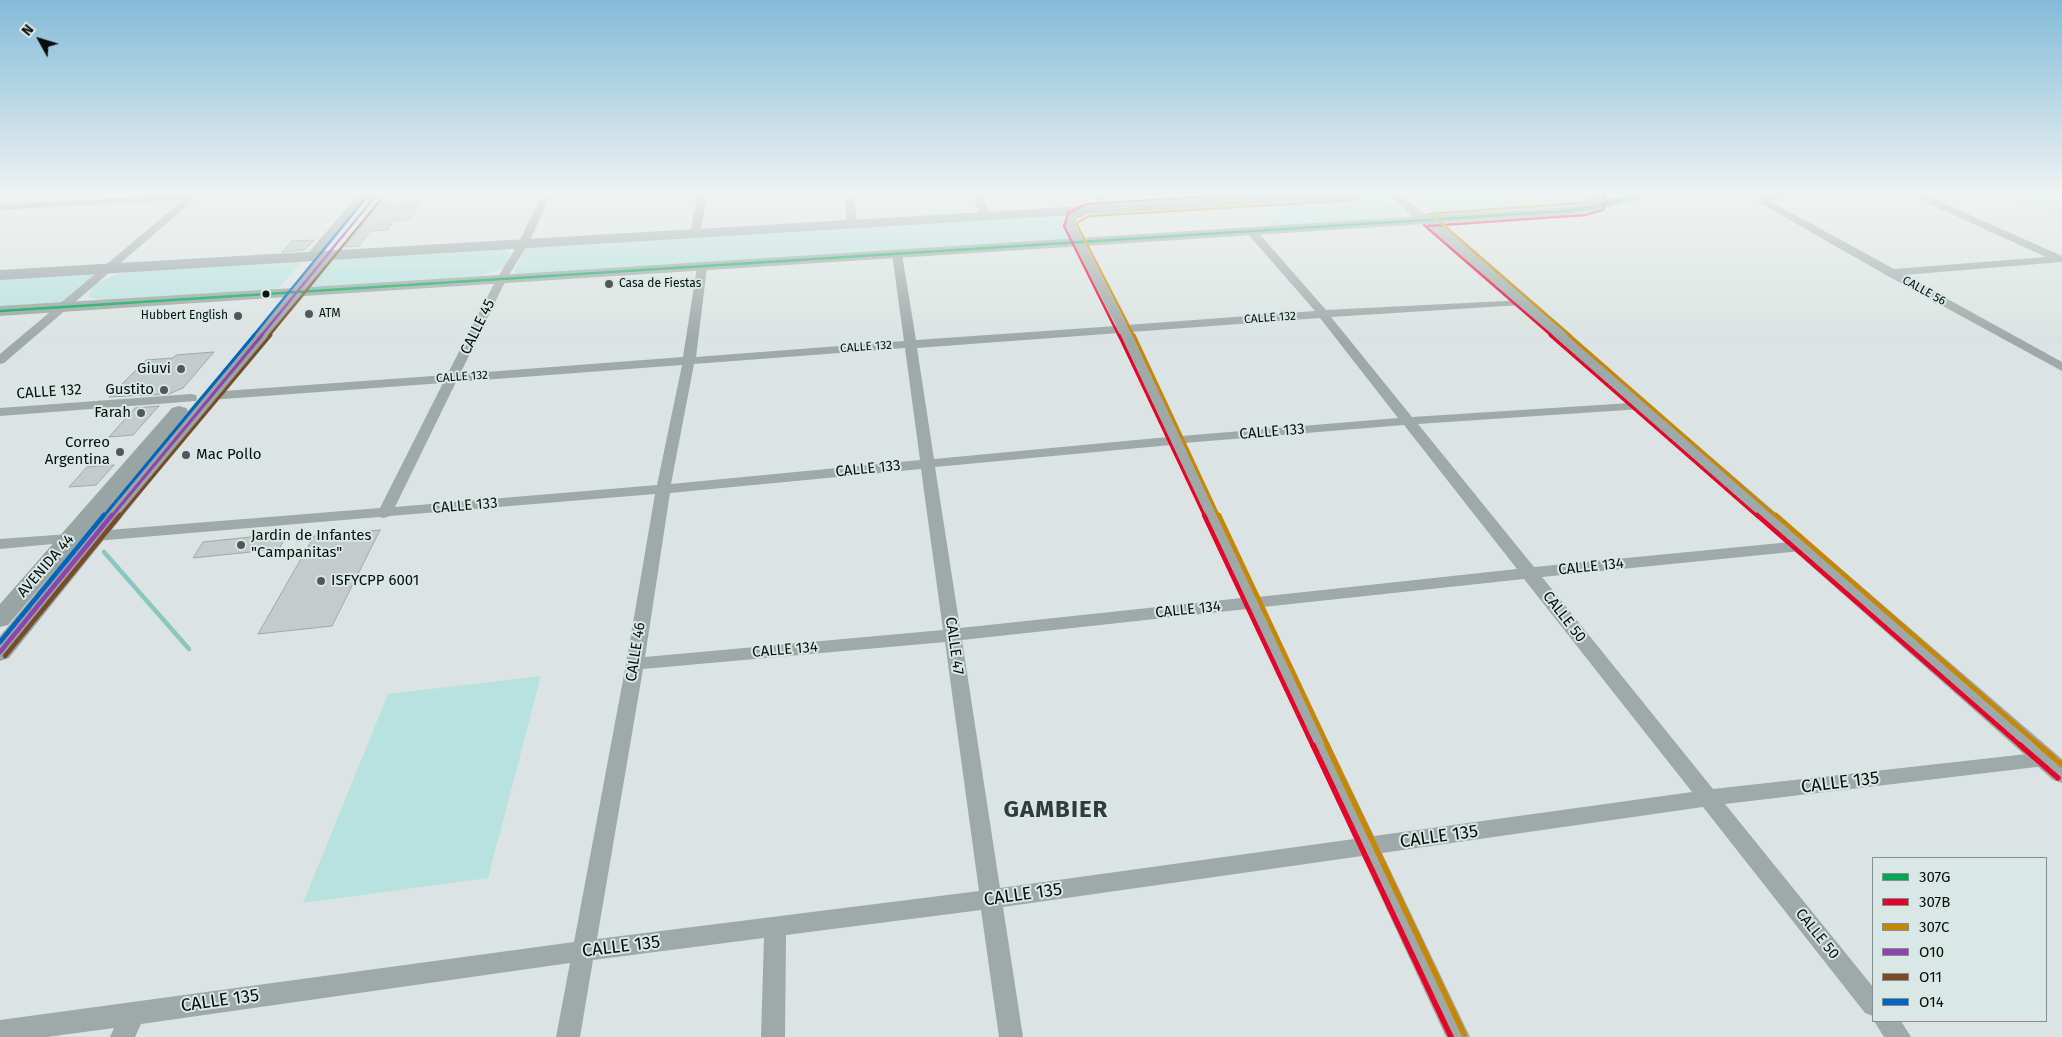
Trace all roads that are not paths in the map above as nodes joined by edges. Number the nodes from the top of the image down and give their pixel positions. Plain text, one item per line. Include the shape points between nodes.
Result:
1 (137, 242) edge
2 (330, 242) edge
3 (333, 242) edge
4 (548, 242) edge
5 (1072, 242) edge
6 (1078, 242) edge
7 (1261, 242) edge
8 (1454, 242) edge
9 (1836, 242) edge
10 (2022, 242) edge
11 (523, 244) junction
12 (897, 254) junction
13 (320, 256) junction
14 (2060, 260) edge
15 (702, 267) junction
16 (107, 268) junction
17 (1890, 273) junction
18 (0, 275) edge
19 (501, 280) junction
20 (289, 294) junction
21 (1522, 302) junction
22 (63, 307) junction
23 (0, 311) edge
24 (1323, 314) junction
25 (1123, 328) junction
26 (910, 344) junction
27 (0, 360) edge
28 (689, 360) junction
29 (2061, 365) edge
30 (453, 378) junction
31 (201, 397) junction
32 (1641, 405) junction
33 (0, 412) edge
34 (1409, 421) junction
35 (1176, 440) junction
36 (927, 463) junction
37 (663, 489) junction
38 (384, 514) junction
39 (96, 536) junction
40 (69, 538) junction
41 (0, 544) edge
42 (1801, 546) junction
43 (1530, 573) junction
44 (1252, 603) junction
45 (0, 619) edge
46 (953, 635) junction
47 (0, 652) edge
48 (635, 664) junction
49 (2045, 759) junction
50 (2062, 773) edge
51 (1709, 798) junction
52 (1368, 848) junction
53 (991, 899) junction
54 (775, 927) junction
55 (584, 951) junction
56 (1872, 1004) edge
57 (134, 1013) junction
58 (1887, 1022) edge
59 (0, 1032) edge
60 (122, 1037) edge
61 (568, 1037) edge
62 (773, 1037) edge
63 (1011, 1037) edge
64 (1458, 1037) edge
65 (1899, 1037) edge

1 - 16 street
2 - 13 main road, AVENIDA 44
3 - 13 main road, AVENIDA 44
4 - 11 highway
5 - 12 highway
6 - 25 street
7 - 24 street, CALLE 50
8 - 21 main road
9 - 17 street, CALLE 56
10 - 14 street
11 - 13 highway
11 - 19 street, CALLE 45
12 - 15 highway
12 - 26 street, CALLE 47
13 - 16 highway
13 - 20 highway, AVENIDA 44
14 - 17 street
15 - 19 highway
15 - 28 street, CALLE 46
16 - 18 highway
16 - 22 street
17 - 29 street, CALLE 56
19 - 20 highway
19 - 30 street, CALLE 45
20 - 22 highway
20 - 31 highway, AVENIDA 44
21 - 24 street, CALLE 132
21 - 32 main road
22 - 23 highway
22 - 27 street
24 - 25 street, CALLE 132
24 - 34 street, CALLE 50
25 - 26 street, CALLE 132
25 - 35 street
26 - 28 street, CALLE 132
26 - 36 street, CALLE 47
28 - 30 street, CALLE 132
28 - 37 street, CALLE 46
30 - 31 street, CALLE 132
30 - 38 street, CALLE 45
31 - 33 street, CALLE 132
31 - 39 highway, AVENIDA 44
31 - 40 highway, AVENIDA 44
32 - 34 street, CALLE 133
32 - 42 main road
34 - 35 street, CALLE 133
34 - 43 street, CALLE 50
35 - 36 street, CALLE 133
35 - 44 street
36 - 37 street, CALLE 133
36 - 46 street, CALLE 47
37 - 38 street, CALLE 133
37 - 48 street, CALLE 46
38 - 39 street, CALLE 133
39 - 47 highway, AVENIDA 44
40 - 41 street
40 - 45 highway, AVENIDA 44
42 - 43 street, CALLE 134
42 - 49 main road
43 - 44 street, CALLE 134
43 - 51 street, CALLE 50
44 - 46 street, CALLE 134
44 - 52 street
46 - 48 street, CALLE 134
46 - 53 street, CALLE 47
48 - 55 street, CALLE 46
49 - 50 main road
49 - 51 street, CALLE 135
51 - 52 street, CALLE 135
51 - 56 street, CALLE 50
52 - 53 street, CALLE 135
52 - 64 street
53 - 54 street, CALLE 135
53 - 63 street, CALLE 47
54 - 55 street, CALLE 135
54 - 62 street
55 - 57 street, CALLE 135
55 - 61 street, CALLE 46
57 - 59 street, CALLE 135
57 - 60 street
58 - 65 street

